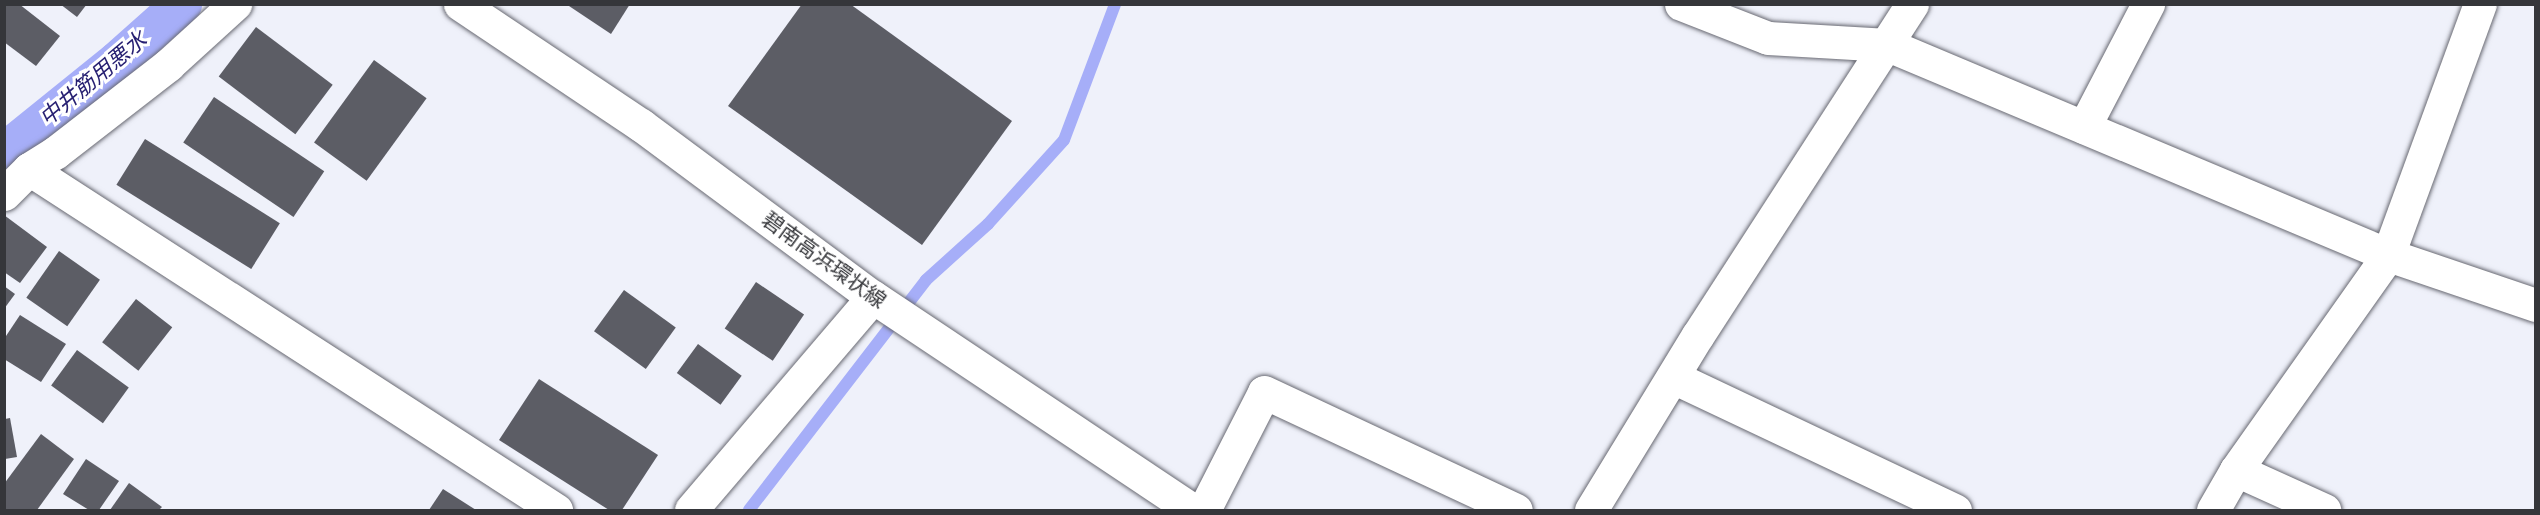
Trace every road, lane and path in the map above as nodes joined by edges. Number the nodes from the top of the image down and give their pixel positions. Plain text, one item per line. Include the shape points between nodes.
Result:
1 (235, 4) edge
2 (460, 4) edge
3 (1681, 4) edge
4 (1912, 4) edge
5 (2148, 4) edge
6 (2480, 4) edge
7 (1888, 45) junction
8 (2084, 127) junction
9 (29, 169) junction
10 (4, 194) edge
11 (2388, 255) junction
12 (875, 299) junction
13 (2535, 305) edge
14 (1673, 377) junction
15 (2236, 470) junction
16 (555, 510) edge
17 (691, 510) edge
18 (1192, 510) edge
19 (1204, 510) edge
20 (1516, 510) edge
21 (1591, 510) edge
22 (1955, 510) edge
23 (2213, 510) edge
24 (2324, 510) edge

1 - 9 street via 168,65
2 - 12 street, 碧南高浜環状線 via 641,125
3 - 7 street via 1768,38
4 - 7 street
5 - 8 street
6 - 11 street
7 - 8 street
7 - 14 street
8 - 11 street
9 - 10 street
9 - 16 street
11 - 13 street
11 - 15 street
12 - 17 street
12 - 18 street, 碧南高浜環状線
14 - 21 street
14 - 22 street
15 - 23 street
15 - 24 street
19 - 20 street via 1264,392

